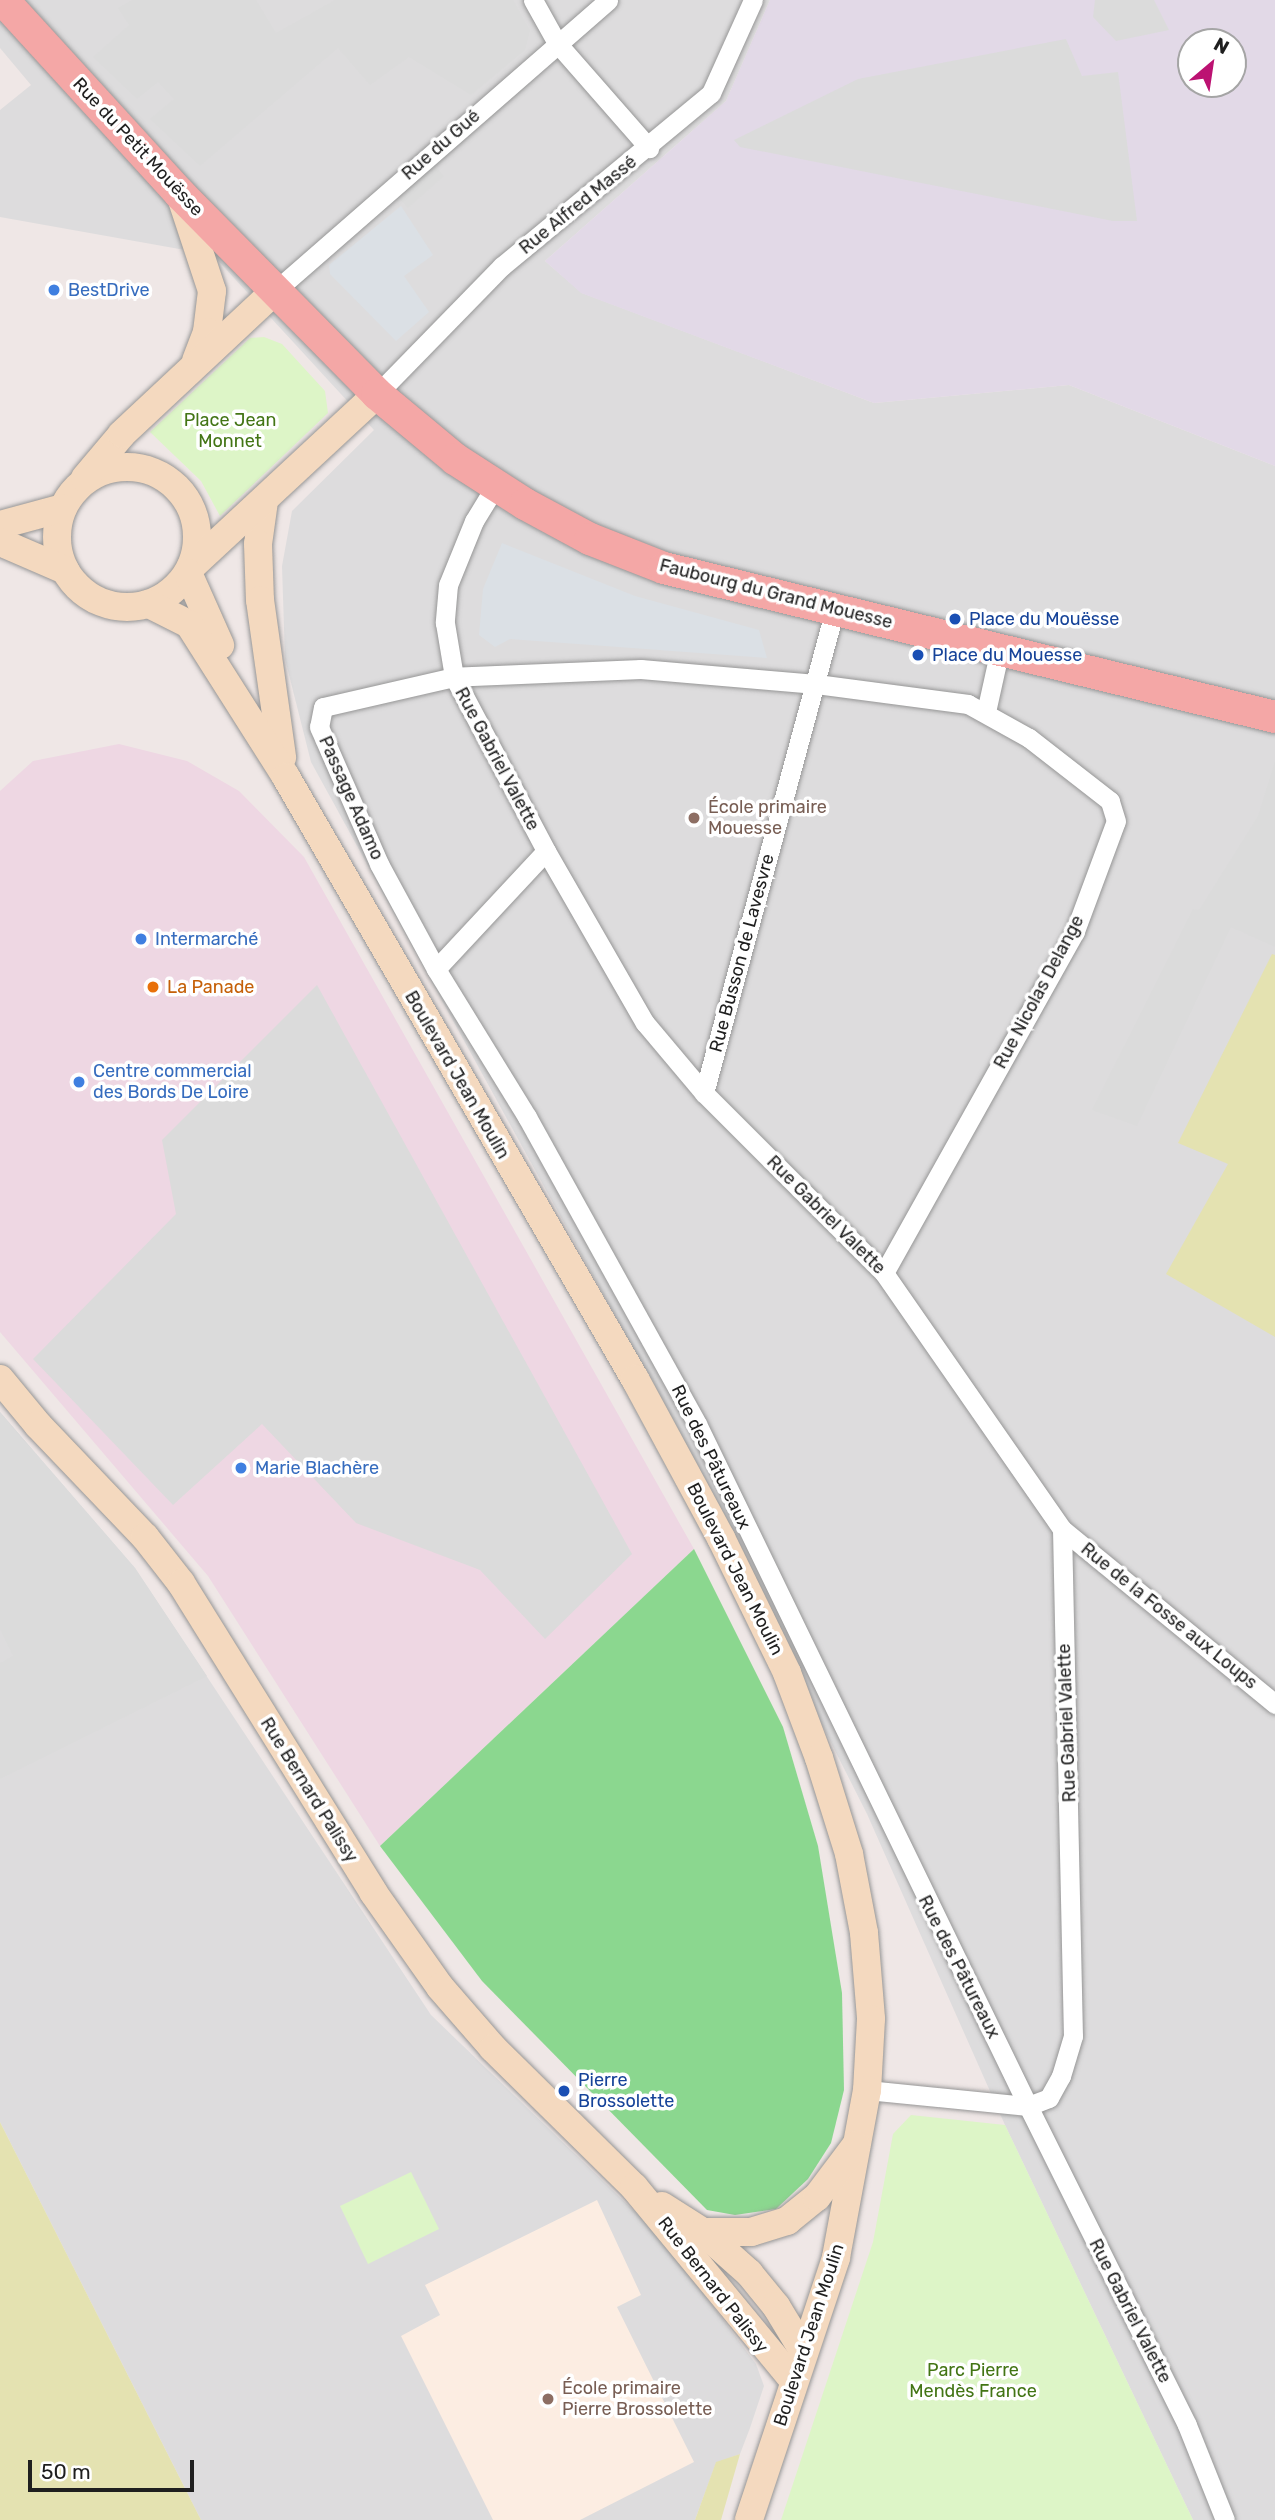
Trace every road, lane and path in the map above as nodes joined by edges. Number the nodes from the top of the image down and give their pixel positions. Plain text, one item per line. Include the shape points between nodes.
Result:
1 (3, 0) edge
2 (533, 0) edge
3 (608, 0) edge
4 (753, 0) edge
5 (557, 43) junction
6 (649, 148) junction
7 (180, 194) junction
8 (275, 291) junction
9 (194, 366) junction
10 (377, 394) junction
11 (496, 485) junction
12 (69, 500) junction
13 (264, 501) junction
14 (0, 525) edge
15 (0, 542) edge
16 (65, 570) junction
17 (190, 570) junction
18 (149, 604) junction
19 (835, 609) junction
20 (1000, 649) junction
21 (454, 677) junction
22 (816, 684) junction
23 (245, 706) junction
24 (986, 712) junction
25 (1275, 717) edge
26 (286, 777) junction
27 (546, 851) junction
28 (436, 969) junction
29 (704, 1093) junction
30 (884, 1273) junction
31 (0, 1379) edge
32 (1062, 1529) junction
33 (1275, 1704) edge
34 (867, 2090) junction
35 (1028, 2106) junction
36 (859, 2140) junction
37 (634, 2187) junction
38 (703, 2232) junction
39 (804, 2352) junction
40 (794, 2381) junction
41 (749, 2520) edge
42 (1225, 2520) edge

1 - 7 main road, Rue du Petit Mouësse
2 - 5 street
3 - 5 street, Rue du Gué
4 - 6 street, Rue Alfred Massé via 711,93
5 - 6 street
5 - 8 street, Rue du Gué
6 - 10 street, Rue Alfred Massé via 502,266
7 - 8 main road, Rue du Petit Mouësse
7 - 9 main road via 212,291 207,332
8 - 9 main road
8 - 10 main road, Faubourg du Grand Mouesse
9 - 12 main road via 122,434
10 - 11 main road, Faubourg du Grand Mouesse via 455,459
10 - 13 main road
11 - 19 main road, Faubourg du Grand Mouesse via 590,539 664,568
11 - 21 street, Rue Gabriel Valette via 474,521 448,585 445,623
12 - 14 main road
12 - 16 main road via 58,529
12 - 17 main road via 92,477 112,469 134,467 156,473 188,502 196,523 197,545
13 - 17 main road
13 - 26 main road via 258,544 260,600
15 - 16 main road
16 - 18 main road via 77,586 111,606
17 - 18 main road via 171,592
17 - 23 main road
18 - 23 main road via 189,624
19 - 20 main road, Faubourg du Grand Mouesse
19 - 22 street, Rue Busson de Lavesvre
20 - 24 street
20 - 25 main road, Faubourg du Grand Mouesse
21 - 22 street via 641,669
21 - 27 street, Rue Gabriel Valette
21 - 28 street, Passage Adamo via 323,707 319,727 379,864
22 - 24 street via 968,704
22 - 29 street, Rue Busson de Lavesvre
23 - 26 main road, Boulevard Jean Moulin
24 - 30 street, Rue Nicolas Delange via 1110,800 1116,821 1075,931
26 - 34 main road, Boulevard Jean Moulin via 635,1379 787,1673 849,1854 864,1933 871,2019
27 - 28 street
27 - 29 street, Rue Gabriel Valette via 645,1023
28 - 35 street, Rue des Pâtureaux via 527,1117 697,1424
29 - 30 street, Rue Gabriel Valette
30 - 32 street, Rue Gabriel Valette
31 - 37 main road, Rue Bernard Palissy via 38,1426 145,1537 181,1583 373,1892 440,1987 493,2048
32 - 33 street, Rue de la Fosse aux Loups
32 - 35 street, Rue Gabriel Valette via 1073,2036 1061,2077 1049,2098
34 - 35 street
34 - 36 main road, Boulevard Jean Moulin
35 - 42 street, Rue Gabriel Valette via 1187,2425
36 - 38 main road, Rue Bernard Palissy via 817,2197 787,2221 751,2232
36 - 39 main road, Boulevard Jean Moulin via 836,2258
37 - 38 main road, Rue Bernard Palissy
37 - 40 main road, Rue Bernard Palissy
38 - 39 main road, Rue Bernard Palissy via 749,2273
39 - 40 main road, Boulevard Jean Moulin
40 - 41 main road, Boulevard Jean Moulin

